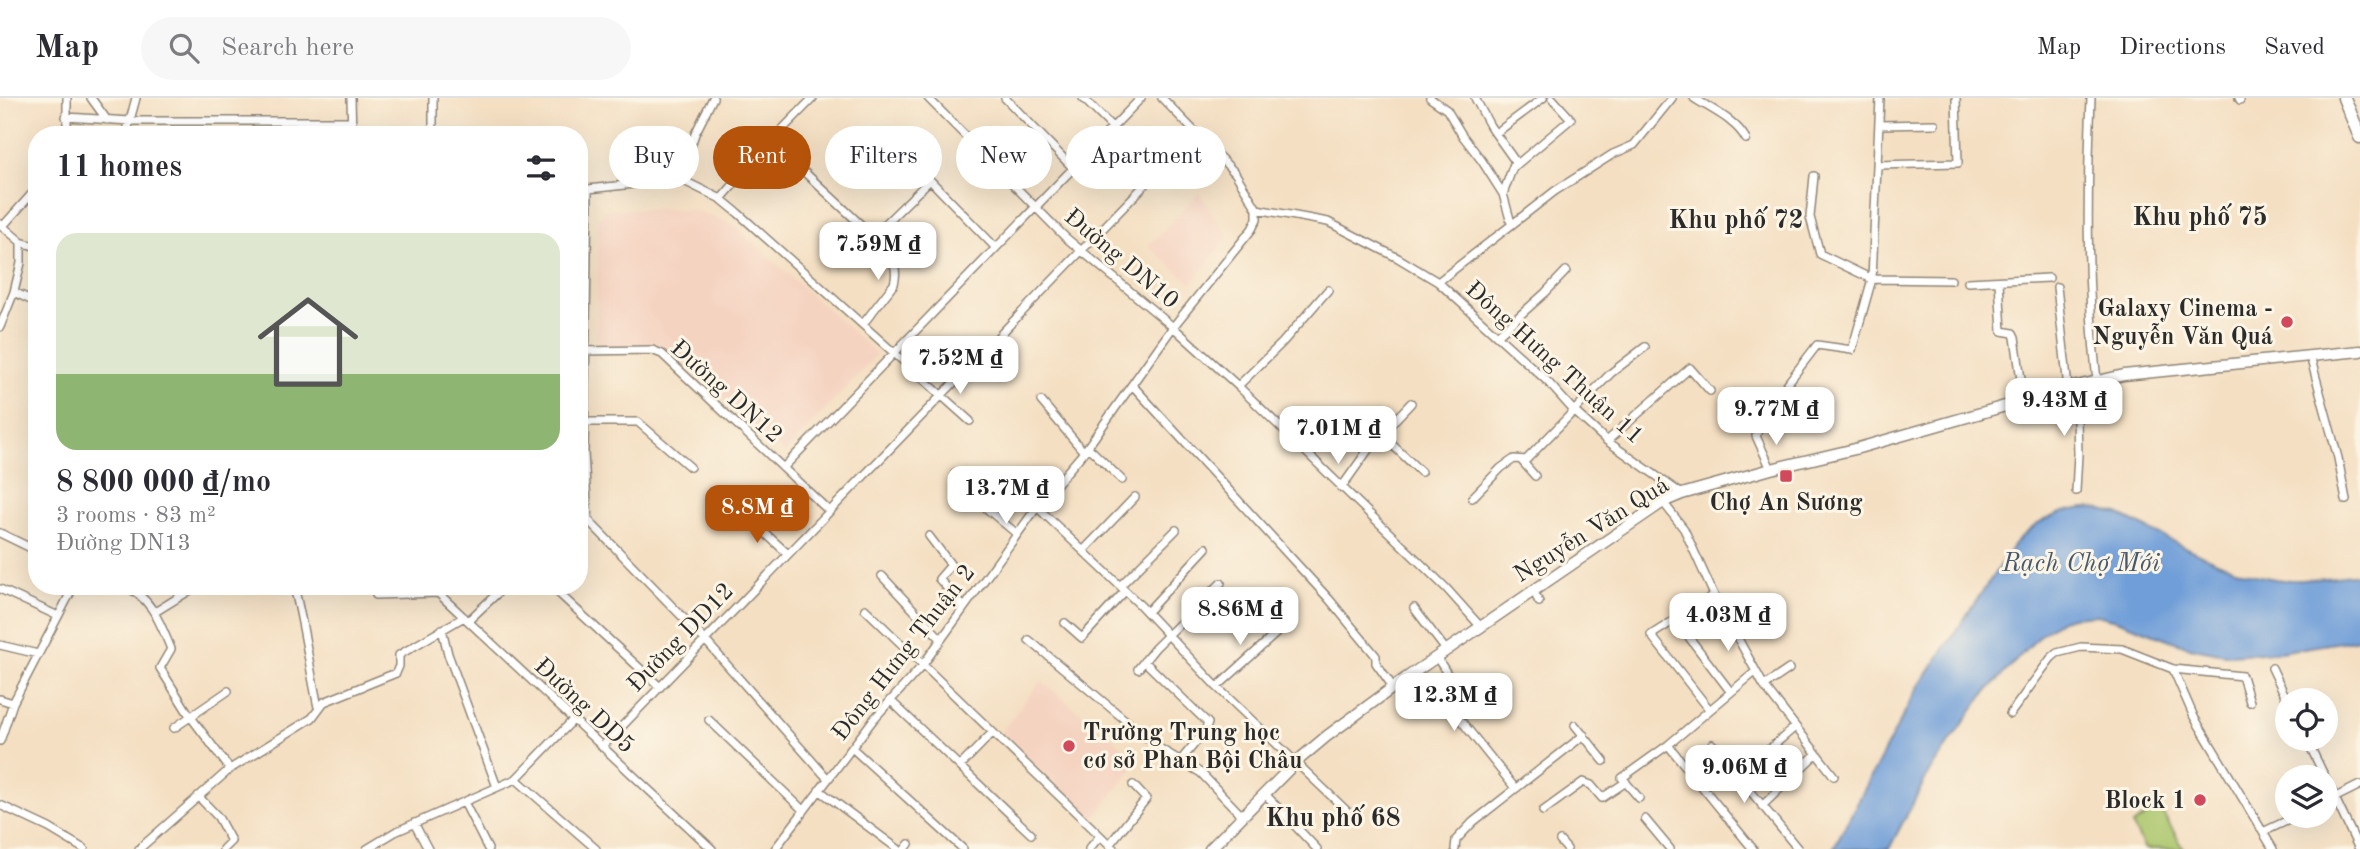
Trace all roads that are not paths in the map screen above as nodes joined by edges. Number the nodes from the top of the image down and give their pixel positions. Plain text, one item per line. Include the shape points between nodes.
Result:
1 (67, 98) edge
2 (91, 98) edge
3 (136, 98) edge
4 (351, 98) edge
5 (433, 98) edge
6 (713, 98) edge
7 (813, 98) edge
8 (928, 98) edge
9 (1005, 98) edge
10 (1083, 98) edge
11 (1141, 98) edge
12 (1162, 98) edge
13 (1430, 98) edge
14 (1475, 98) edge
15 (1543, 98) edge
16 (1552, 98) edge
17 (1672, 98) edge
18 (1694, 98) edge
19 (1880, 98) edge
20 (1956, 98) edge
21 (2091, 98) edge
22 (2344, 98) edge
23 (66, 117) junction
24 (107, 120) junction
25 (130, 121) junction
26 (352, 121) junction
27 (1935, 124) dead end
28 (1879, 125) junction
29 (66, 126) edge
30 (129, 126) edge
31 (352, 126) edge
32 (433, 126) edge
33 (699, 126) edge
34 (786, 126) edge
35 (1111, 126) edge
36 (1113, 126) edge
37 (1190, 126) edge
38 (1496, 133) junction
39 (2360, 137) edge
40 (1746, 139) dead end
41 (1066, 161) edge
42 (1226, 164) edge
43 (1877, 165) junction
44 (1515, 166) junction
45 (1066, 175) edge
46 (1814, 176) dead end
47 (811, 178) edge
48 (609, 187) edge
49 (699, 188) edge
50 (588, 189) edge
51 (729, 189) edge
52 (1141, 189) edge
53 (1503, 194) junction
54 (28, 198) edge
55 (720, 199) junction
56 (1034, 208) junction
57 (1257, 209) junction
58 (1511, 223) junction
59 (2, 225) edge
60 (873, 236) junction
61 (21, 242) junction
62 (28, 244) edge
63 (996, 248) junction
64 (1082, 251) junction
65 (1566, 271) dead end
66 (2049, 278) dead end
67 (1872, 279) junction
68 (1951, 280) dead end
69 (1438, 282) junction
70 (1968, 282) dead end
71 (1999, 282) junction
72 (2057, 286) dead end
73 (1328, 290) dead end
74 (13, 292) junction
75 (28, 299) edge
76 (863, 324) junction
77 (0, 327) edge
78 (1173, 327) junction
79 (1498, 335) junction
80 (1644, 347) dead end
81 (588, 351) edge
82 (2360, 351) edge
83 (894, 353) junction
84 (2310, 356) junction
85 (2097, 381) junction
86 (1133, 386) junction
87 (1238, 386) junction
88 (2072, 387) junction
89 (1710, 391) dead end
90 (942, 395) junction
91 (1041, 401) dead end
92 (2024, 401) junction
93 (1411, 402) dead end
94 (1574, 411) junction
95 (970, 421) dead end
96 (588, 422) edge
97 (1381, 435) junction
98 (1607, 441) junction
99 (1086, 449) junction
100 (1521, 460) junction
101 (690, 467) dead end
102 (783, 468) junction
103 (1771, 470) junction
104 (1421, 471) dead end
105 (955, 474) dead end
106 (1535, 476) dead end
107 (1122, 480) dead end
108 (1341, 488) junction
109 (2076, 491) dead end
110 (1682, 494) junction
111 (1135, 497) dead end
112 (1472, 498) dead end
113 (2346, 500) dead end
114 (1663, 502) junction
115 (1037, 507) junction
116 (830, 511) junction
117 (744, 514) dead end
118 (588, 520) edge
119 (1176, 530) dead end
120 (0, 533) edge
121 (1017, 534) junction
122 (929, 536) dead end
123 (28, 547) edge
124 (1206, 548) dead end
125 (1083, 551) junction
126 (788, 554) junction
127 (883, 576) dead end
128 (1221, 583) dead end
129 (0, 589) edge
130 (1123, 589) junction
131 (1532, 590) junction
132 (1210, 594) junction
133 (69, 595) edge
134 (137, 595) edge
135 (182, 595) edge
136 (296, 595) dead end
137 (443, 595) edge
138 (494, 595) edge
139 (561, 595) edge
140 (1714, 595) junction
141 (1539, 602) dead end
142 (964, 607) junction
143 (1414, 608) dead end
144 (865, 609) dead end
145 (155, 612) junction
146 (1147, 612) junction
147 (58, 616) junction
148 (466, 619) junction
149 (1675, 619) junction
150 (1233, 620) dead end
151 (1065, 623) dead end
152 (1480, 626) junction
153 (1282, 628) dead end
154 (442, 629) junction
155 (1167, 635) junction
156 (942, 639) junction
157 (705, 640) junction
158 (1029, 640) dead end
159 (0, 645) edge
160 (1441, 653) junction
161 (38, 654) junction
162 (1144, 661) junction
163 (922, 666) junction
164 (2272, 668) dead end
165 (1138, 669) dead end
166 (1789, 669) dead end
167 (2173, 669) junction
168 (1755, 672) junction
169 (1764, 686) junction
170 (660, 687) junction
171 (1217, 687) junction
172 (1393, 687) junction
173 (2281, 688) edge
174 (228, 691) dead end
175 (1730, 691) junction
176 (0, 699) edge
177 (890, 700) junction
178 (2250, 702) dead end
179 (13, 703) junction
180 (318, 707) junction
181 (1709, 709) junction
182 (2010, 714) dead end
183 (190, 716) junction
184 (575, 718) junction
185 (709, 720) dead end
186 (1575, 725) dead end
187 (1795, 727) junction
188 (174, 728) dead end
189 (992, 733) junction
190 (1584, 735) junction
191 (0, 741) edge
192 (1668, 744) junction
193 (1712, 744) dead end
194 (602, 747) junction
195 (852, 748) junction
196 (1816, 754) junction
197 (1181, 760) junction
198 (1604, 761) dead end
199 (1296, 762) junction
200 (960, 766) junction
201 (230, 768) junction
202 (1738, 776) junction
203 (1833, 776) dead end
204 (516, 779) junction
205 (828, 779) junction
206 (1626, 782) junction
207 (1133, 785) dead end
208 (2360, 785) edge
209 (497, 787) junction
210 (1514, 788) junction
211 (820, 790) junction
212 (1264, 793) junction
213 (198, 796) junction
214 (2338, 796) edge
215 (1639, 798) dead end
216 (464, 802) junction
217 (2338, 804) edge
218 (0, 805) edge
219 (1762, 806) junction
220 (804, 811) junction
221 (1543, 811) dead end
222 (1348, 812) dead end
223 (1242, 816) junction
224 (1644, 819) dead end
225 (414, 823) junction
226 (2275, 826) edge
227 (2263, 832) junction
228 (1031, 834) dead end
229 (1100, 836) junction
230 (1560, 841) dead end
231 (1112, 847) edge
232 (1798, 848) edge
233 (84, 849) edge
234 (139, 849) edge
235 (223, 849) edge
236 (367, 849) edge
237 (428, 849) edge
238 (488, 849) edge
239 (596, 849) edge
240 (712, 849) edge
241 (775, 849) edge
242 (898, 849) edge
243 (963, 849) edge
244 (1089, 849) edge
245 (1210, 849) edge
246 (1317, 849) edge
247 (1455, 849) edge
248 (1567, 849) edge
249 (1670, 849) edge
250 (1753, 849) edge
251 (2273, 849) edge
252 (2359, 849) edge

1 - 23 street
2 - 24 street
3 - 25 street
4 - 26 street
5 - 32 street
6 - 33 street
7 - 34 street
8 - 56 street, Đường DN10
9 - 41 street
10 - 35 street
11 - 36 street
12 - 37 street
13 - 53 street via 1447,110
14 - 38 street
15 - 38 street
16 - 44 street via 1571,119
17 - 58 street, Đông Hưng Thuận 11 via 1634,145 1613,154
18 - 40 street via 1729,120
19 - 28 street
20 - 43 street via 1958,163
21 - 85 street via 2088,274
22 - 39 main road
23 - 24 street
23 - 29 street
24 - 25 street
25 - 26 street
25 - 30 street
26 - 31 street
27 - 28 street
28 - 43 street
38 - 44 street
42 - 57 street
43 - 67 street
44 - 53 street
45 - 56 street
46 - 67 street via 1810,217 1820,254
47 - 60 street
48 - 50 street
49 - 55 street
51 - 55 street
52 - 64 street, Đường DD12
53 - 58 street
54 - 59 street
55 - 76 street
56 - 63 street
56 - 64 street, Đường DN10
57 - 69 street, Đông Hưng Thuận 11 via 1328,222
57 - 78 street, Đông Hưng Thuận 2 via 1252,229
58 - 69 street, Đông Hưng Thuận 11
59 - 61 street
60 - 63 street via 930,180
60 - 76 street via 892,258 896,278
61 - 62 street
61 - 74 street
63 - 83 street
64 - 78 street, Đường DN10
64 - 90 street, Đường DD12
65 - 79 street
66 - 71 street
67 - 68 street
67 - 103 street via 1852,349 1817,345 1764,414 1756,436
69 - 79 street, Đông Hưng Thuận 11
70 - 71 street
71 - 92 street via 2002,331 2015,337
72 - 88 street
73 - 87 street
74 - 75 street
74 - 77 street
76 - 83 street
78 - 86 street, Đông Hưng Thuận 2
78 - 87 street, Đường DN10
79 - 94 street, Đông Hưng Thuận 11
80 - 94 street
81 - 102 street, Đường DN12 via 662,354
82 - 84 main road, Nguyễn Văn Quá
83 - 90 street
83 - 102 street
84 - 85 main road, Nguyễn Văn Quá
84 - 113 street
85 - 88 main road, Nguyễn Văn Quá
86 - 99 street, Đông Hưng Thuận 2
86 - 172 street via 1329,599 1376,656
87 - 108 street, Đường DN10
88 - 92 main road, Nguyễn Văn Quá
88 - 109 street
89 - 98 street via 1690,368
90 - 95 street
90 - 116 street, Đường DD12
91 - 99 street
92 - 103 main road, Nguyễn Văn Quá
93 - 97 street
94 - 98 street, Đông Hưng Thuận 11
94 - 100 street
96 - 101 street via 638,422
97 - 104 street
97 - 108 street
98 - 110 street, Đông Hưng Thuận 11
99 - 107 street
99 - 115 street, Đông Hưng Thuận 2
100 - 106 street
100 - 112 street via 1514,459 1501,468
102 - 116 street, Đường DN12
103 - 110 main road, Nguyễn Văn Quá
105 - 121 street
108 - 152 street, Đường DN10
110 - 114 main road, Nguyễn Văn Quá
111 - 125 street
114 - 131 main road, Nguyễn Văn Quá
114 - 140 street via 1684,529
115 - 121 street, Đông Hưng Thuận 2
115 - 125 street
116 - 126 street, Đường DD12
117 - 126 street
118 - 157 street
119 - 130 street
120 - 123 street
121 - 142 street, Đông Hưng Thuận 2
122 - 142 street via 951,565 939,579
124 - 146 street
125 - 130 street
126 - 157 street, Đường DD12
127 - 156 street
128 - 132 street
129 - 147 street
130 - 146 street
130 - 151 street via 1082,638
131 - 141 street
131 - 152 main road, Nguyễn Văn Quá
132 - 150 street
132 - 155 street
133 - 147 street
134 - 145 street
135 - 145 street
136 - 180 street
137 - 148 street, Đường DD5
138 - 148 street
139 - 170 street
140 - 149 street
140 - 168 street
142 - 156 street, Đông Hưng Thuận 2
143 - 160 street
144 - 163 street
145 - 183 street via 172,649 160,668
146 - 155 street
147 - 161 street
148 - 154 street
148 - 184 street, Đường DD5
149 - 175 street
149 - 181 street via 1651,635
152 - 160 main road, Nguyễn Văn Quá
153 - 171 street
154 - 180 street via 399,655 396,673
154 - 209 street
155 - 162 street
155 - 171 street
156 - 163 street, Đông Hưng Thuận 2
157 - 170 street, Đường DD12
157 - 205 street
158 - 197 street via 1159,748
159 - 161 street
160 - 172 main road, Nguyễn Văn Quá
160 - 210 street via 1458,691 1451,708
161 - 179 street
162 - 165 street
162 - 197 street via 1208,723
163 - 177 street, Đông Hưng Thuận 2
163 - 189 street
164 - 173 street
166 - 169 street
167 - 178 street via 2242,676
167 - 182 street via 2122,649 2081,647 2057,653
167 - 227 street via 2194,717
168 - 169 street
168 - 175 street
169 - 187 street
170 - 194 street, Đường DD12
171 - 199 street
172 - 199 main road, Nguyễn Văn Quá
174 - 183 street
175 - 181 street
176 - 179 street
177 - 195 street, Đông Hưng Thuận 2
177 - 200 street
179 - 191 street
180 - 201 street via 312,718
181 - 192 street
183 - 188 street
183 - 201 street
184 - 194 street, Đường DD5
184 - 204 street
185 - 220 street
186 - 190 street
187 - 196 street
187 - 202 street
189 - 200 street
189 - 229 street
190 - 198 street
190 - 210 street
192 - 206 street via 1622,778
192 - 250 street
193 - 202 street
194 - 240 street, Đường DD5
195 - 205 street, Đông Hưng Thuận 2
195 - 243 street
196 - 203 street
196 - 219 street
197 - 223 street via 1201,773
199 - 212 main road, Nguyễn Văn Quá
199 - 222 street
200 - 228 street
201 - 213 street
202 - 219 street
204 - 209 street
204 - 239 street
205 - 211 street, Đông Hưng Thuận 2
206 - 215 street
206 - 221 street via 1602,798 1583,782
207 - 231 street via 1146,799
208 - 214 street
209 - 216 street
210 - 247 street via 1473,822 1456,840
211 - 220 street, Đông Hưng Thuận 2
211 - 242 street
212 - 223 main road, Nguyễn Văn Quá
212 - 246 street
213 - 234 street
213 - 235 street via 218,817 231,841
216 - 225 street
216 - 238 street
217 - 252 street
218 - 233 street
219 - 232 street
220 - 241 street, Đông Hưng Thuận 2
223 - 245 main road, Nguyễn Văn Quá
224 - 249 street
225 - 236 street
225 - 237 street
226 - 227 street
227 - 251 street
229 - 231 street
229 - 244 street
230 - 248 street

